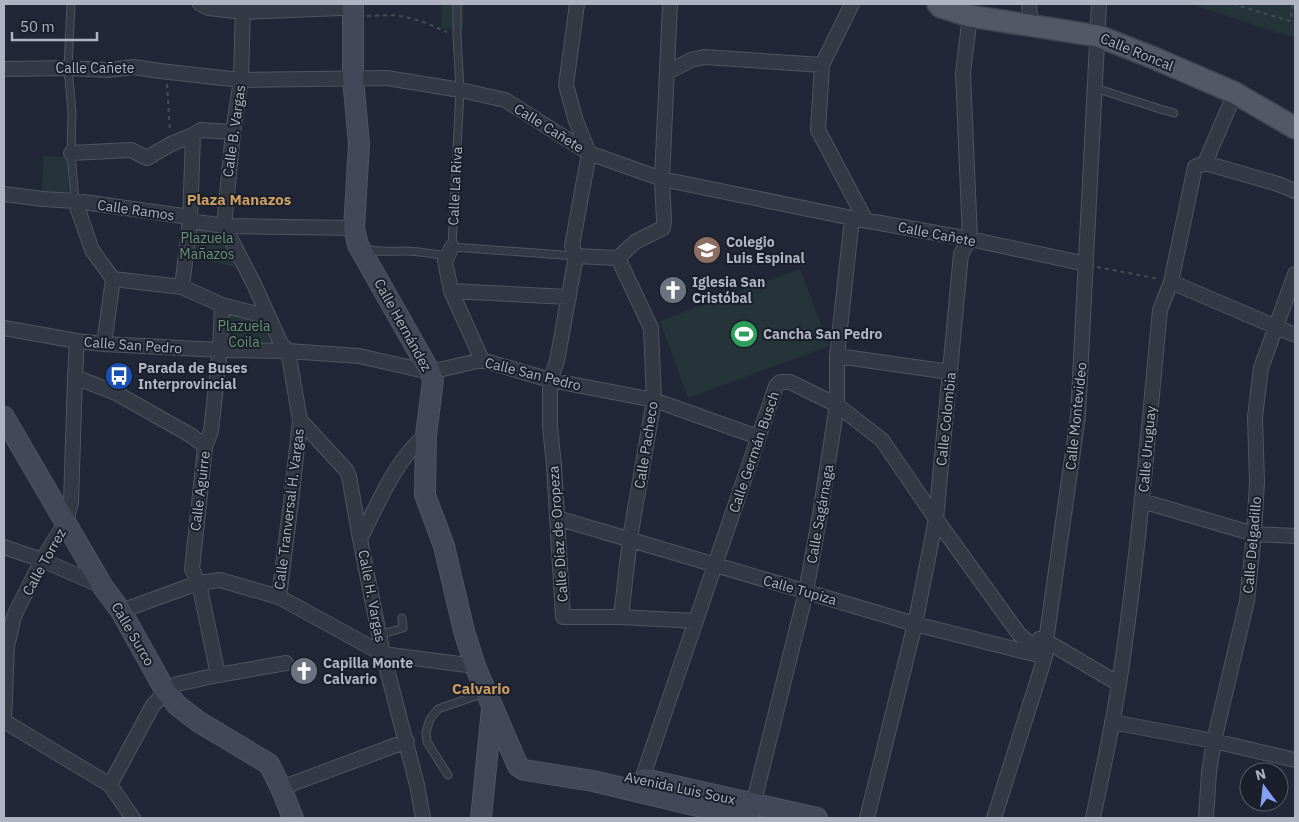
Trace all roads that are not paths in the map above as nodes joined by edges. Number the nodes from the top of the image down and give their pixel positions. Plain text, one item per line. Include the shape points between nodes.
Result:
1 (71, 4) edge
2 (200, 4) edge
3 (457, 4) edge
4 (577, 4) edge
5 (670, 4) edge
6 (852, 4) edge
7 (1029, 4) edge
8 (1099, 4) edge
9 (940, 5) edge
10 (243, 8) edge
11 (351, 8) edge
12 (970, 16) junction
13 (1030, 26) junction
14 (1098, 36) junction
15 (822, 65) junction
16 (68, 68) junction
17 (4, 69) edge
18 (668, 72) junction
19 (353, 79) junction
20 (241, 80) junction
21 (1095, 88) junction
22 (460, 90) junction
23 (1235, 93) junction
24 (1174, 113) dead end
25 (1295, 128) edge
26 (233, 132) junction
27 (193, 135) junction
28 (589, 152) junction
29 (70, 153) junction
30 (1205, 163) junction
31 (662, 179) junction
32 (1295, 191) edge
33 (4, 194) edge
34 (79, 202) junction
35 (852, 218) junction
36 (190, 219) junction
37 (866, 221) junction
38 (224, 226) junction
39 (356, 236) junction
40 (970, 240) junction
41 (450, 252) junction
42 (576, 256) junction
43 (618, 258) junction
44 (1086, 264) junction
45 (1295, 274) edge
46 (113, 279) junction
47 (1171, 282) junction
48 (182, 287) junction
49 (451, 291) junction
50 (569, 297) junction
51 (222, 305) junction
52 (269, 317) junction
53 (1276, 327) junction
54 (4, 328) edge
55 (1295, 336) edge
56 (77, 341) junction
57 (104, 344) junction
58 (220, 350) junction
59 (288, 351) junction
60 (837, 356) junction
61 (482, 360) junction
62 (430, 372) junction
63 (950, 372) junction
64 (74, 377) junction
65 (550, 380) junction
66 (654, 400) junction
67 (838, 404) junction
68 (4, 418) edge
69 (300, 420) junction
70 (426, 435) junction
71 (758, 437) junction
72 (205, 447) junction
73 (1142, 501) junction
74 (557, 518) junction
75 (936, 519) junction
76 (66, 522) junction
77 (1254, 534) junction
78 (1295, 536) edge
79 (630, 538) junction
80 (360, 539) junction
81 (4, 547) edge
82 (42, 560) junction
83 (715, 565) junction
84 (199, 583) junction
85 (103, 587) junction
86 (806, 592) junction
87 (279, 597) junction
88 (121, 611) junction
89 (621, 617) junction
90 (402, 618) dead end
91 (694, 621) junction
92 (915, 624) junction
93 (379, 634) junction
94 (1019, 634) junction
95 (1046, 641) junction
96 (383, 654) junction
97 (1045, 657) junction
98 (286, 663) dead end
99 (475, 666) junction
100 (218, 675) junction
101 (1119, 684) junction
102 (166, 692) junction
103 (490, 699) junction
104 (4, 721) edge
105 (1112, 722) junction
106 (407, 741) junction
107 (1214, 741) junction
108 (1295, 760) edge
109 (542, 772) junction
110 (448, 775) dead end
111 (642, 779) junction
112 (110, 785) junction
113 (281, 788) junction
114 (750, 813) edge
115 (127, 815) edge
116 (293, 818) edge
117 (423, 818) edge
118 (481, 818) edge
119 (817, 818) edge
120 (867, 818) edge
121 (994, 818) edge
122 (1093, 818) edge
123 (1206, 818) edge

1 - 16 lane
2 - 10 street via 210,8
3 - 22 lane, Calle La Riva
4 - 28 street via 566,85
5 - 18 street
6 - 15 street
7 - 13 street
8 - 14 street, Calle Montevideo
9 - 12 main road, Calle Roncal
10 - 11 street
10 - 20 street, Calle B. Vargas
11 - 19 main road
12 - 13 main road, Calle Roncal
12 - 40 street, Calle Colombia via 963,73
13 - 14 main road, Calle Roncal
14 - 21 street, Calle Montevideo
14 - 23 main road, Calle Roncal
15 - 18 street via 704,57
15 - 37 street via 818,130
16 - 17 street, Calle Cañete
16 - 20 street, Calle Cañete via 108,70 134,67
16 - 29 lane via 72,112
18 - 31 street
19 - 20 street, Calle Cañete
19 - 22 street, Calle Cañete via 387,78
19 - 39 main road via 358,144
20 - 26 street, Calle B. Vargas
21 - 24 lane
21 - 44 street, Calle Montevideo
22 - 28 street, Calle Cañete via 505,100
22 - 41 lane, Calle La Riva
23 - 25 main road, Calle Roncal
23 - 30 street, Calle Uruguay
26 - 27 street via 201,130
26 - 38 street, Calle B. Vargas
27 - 29 street via 147,158 131,150
27 - 36 street
28 - 31 street, Calle Cañete
28 - 42 street, Calle Díaz de Oropeza via 572,246
29 - 34 lane
30 - 32 street
30 - 47 street, Calle Uruguay via 1194,167
31 - 35 street, Calle Cañete
31 - 43 street via 663,228 635,242
33 - 34 street, Calle Ramos
34 - 36 street, Calle Ramos
34 - 46 street, Calle Ramos via 92,250
35 - 37 street, Calle Cañete
35 - 60 street, Calle Sagárnaga
36 - 38 street, Calle Ramos
36 - 48 street
37 - 40 street, Calle Cañete
38 - 39 street, Calle Ramos
38 - 52 street
39 - 41 lane via 368,250
39 - 62 main road, Calle Hernández
40 - 44 street, Calle Cañete
40 - 63 street, Calle Colombia via 961,254
41 - 42 lane
41 - 49 street, Calle La Riva via 445,261
42 - 43 street
42 - 50 street, Calle Díaz de Oropeza
43 - 66 street, Calle Pacheco via 651,328
44 - 95 street, Calle Montevideo via 1078,416
45 - 53 street, Calle Delgadillo
46 - 48 street
46 - 57 street
47 - 53 street
47 - 73 street, Calle Uruguay via 1160,310
48 - 51 street
49 - 50 street
49 - 61 street, Calle La Riva
50 - 65 street, Calle Díaz de Oropeza via 557,361
51 - 52 street
51 - 58 street, Calle Aguirre
52 - 59 street via 281,344
53 - 55 street
53 - 77 street, Calle Delgadillo via 1261,368 1255,417 1257,482
54 - 56 street, Calle San Pedro
56 - 57 street, Calle San Pedro
56 - 64 street, Calle Torrez
57 - 58 street, Calle San Pedro
58 - 59 street, Calle San Pedro
58 - 72 street, Calle Aguirre
59 - 62 street, Calle San Pedro via 359,356
59 - 69 street
60 - 63 street
60 - 67 street, Calle Sagárnaga
61 - 62 street, Calle San Pedro
61 - 65 street, Calle San Pedro
62 - 70 main road, Calle Hernández via 433,380
63 - 75 street, Calle Colombia
64 - 72 street via 116,393 192,436
64 - 76 street, Calle Torrez via 70,503
65 - 66 street, Calle San Pedro
65 - 74 street, Calle Díaz de Oropeza
66 - 71 street, Calle San Pedro
66 - 79 street, Calle Pacheco
67 - 71 street, Calle Germán Busch via 790,382 780,382
67 - 75 street, Calle Germán Busch via 882,440
67 - 86 street, Calle Sagárnaga
68 - 76 main road, Calle Surco
69 - 80 street, Calle H. Vargas via 346,470
69 - 87 street, Calle Tranversal H. Vargas
70 - 80 street via 416,442 395,471
70 - 99 main road, Calle Hernández via 425,495 444,546
71 - 83 street, Calle Germán Busch
72 - 84 street, Calle Aguirre via 192,569
73 - 77 street
73 - 101 street, Calle Uruguay
74 - 79 street, Calle Tupiza
74 - 89 street, Calle Díaz de Oropeza via 563,617
75 - 92 street, Calle Colombia
75 - 94 street, Calle Germán Busch
76 - 82 street, Calle Torrez
76 - 85 main road, Calle Surco
77 - 78 street
77 - 107 street, Calle Delgadillo via 1247,601
79 - 83 street, Calle Tupiza
79 - 89 street, Calle Pacheco
80 - 93 street, Calle H. Vargas
81 - 82 street
82 - 85 street
82 - 104 street, Calle Torrez via 14,616 7,647
83 - 86 street, Calle Tupiza
83 - 91 street, Calle Germán Busch
84 - 87 street via 220,580
84 - 88 street
84 - 100 street, Calle Aguirre
85 - 88 main road, Calle Surco
86 - 92 street, Calle Tupiza
86 - 114 street, Calle Sagárnaga
87 - 96 street
88 - 102 main road, Calle Surco
89 - 91 street, Calle Díaz de Oropeza
90 - 93 lane via 403,628
91 - 111 street, Calle Germán Busch
92 - 97 street, Calle Tupiza
92 - 120 street, Calle Colombia
93 - 96 street, Calle H. Vargas
94 - 95 street
94 - 97 street, Calle Germán Busch
95 - 97 street, Calle Montevideo
95 - 101 street
96 - 99 street
96 - 106 street, Calle H. Vargas
97 - 121 street, Calle Montevideo
98 - 100 street
99 - 103 main road, Calle Hernández
100 - 102 street via 177,684
101 - 105 street, Calle Uruguay
102 - 112 street via 153,704
102 - 113 main road, Calle Surco via 200,722 269,764
103 - 109 main road, Avenida Luis Soux via 518,766
103 - 110 lane via 438,709 430,719 427,742
103 - 118 main road
104 - 112 street
105 - 107 street
105 - 122 street, Calle Uruguay
106 - 113 street
106 - 117 street, Calle H. Vargas
107 - 108 street
107 - 123 street, Calle Delgadillo
109 - 111 main road, Avenida Luis Soux via 598,772
109 - 114 main road, Avenida Luis Soux
111 - 114 main road, Avenida Luis Soux
112 - 115 street
113 - 116 main road, Calle Surco
114 - 119 main road, Avenida Luis Soux

